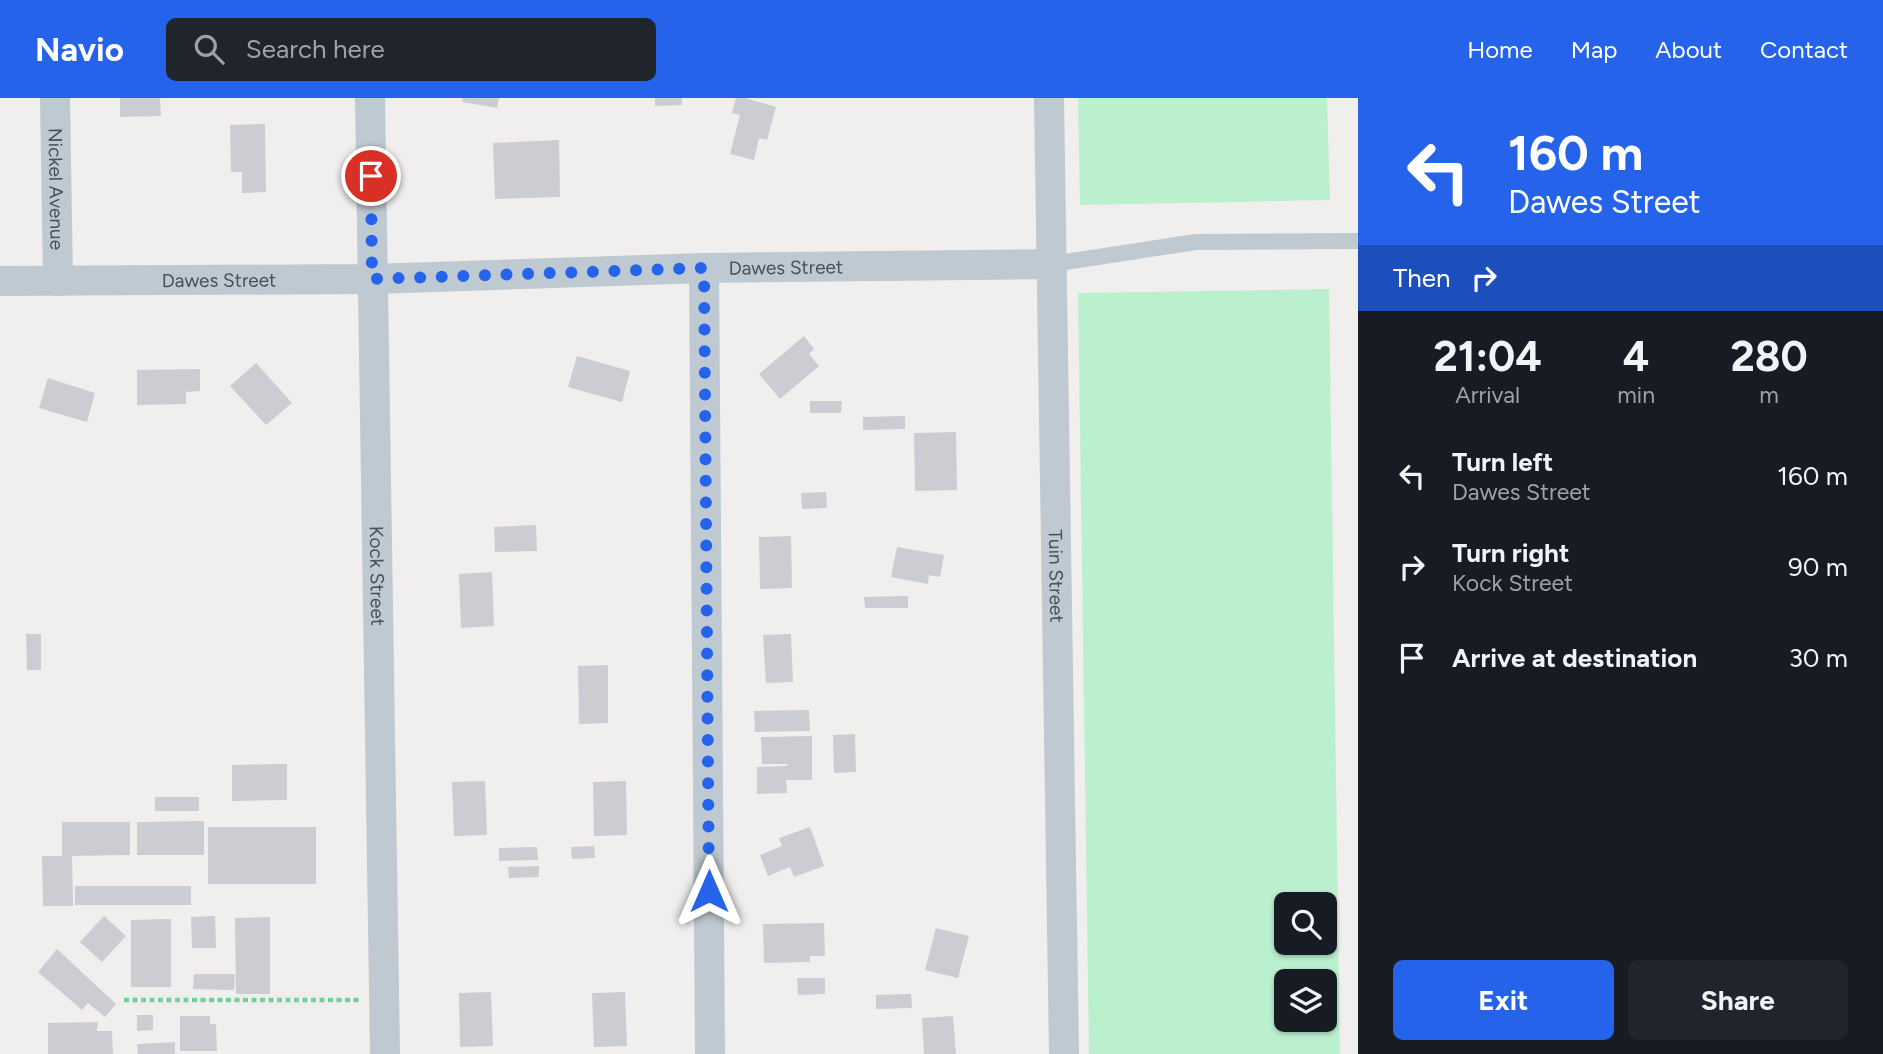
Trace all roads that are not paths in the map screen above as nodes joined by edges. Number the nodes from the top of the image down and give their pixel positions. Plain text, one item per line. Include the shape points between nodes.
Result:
1 (55, 98) edge
2 (370, 98) edge
3 (1049, 98) edge
4 (1358, 241) edge
5 (1052, 264) junction
6 (704, 268) junction
7 (372, 279) junction
8 (0, 281) edge
9 (58, 281) junction
10 (385, 1054) edge
11 (710, 1054) edge
12 (1064, 1054) edge

1 - 9 street, Nickel Avenue
2 - 7 street, Kock Street
3 - 5 street, Tuin Street
4 - 5 lane, Dawes Street via 1196,242
5 - 6 street, Dawes Street
5 - 12 street, Tuin Street
6 - 7 street, Dawes Street
6 - 11 street
7 - 9 street, Dawes Street
7 - 10 street, Kock Street
8 - 9 street, Dawes Street

